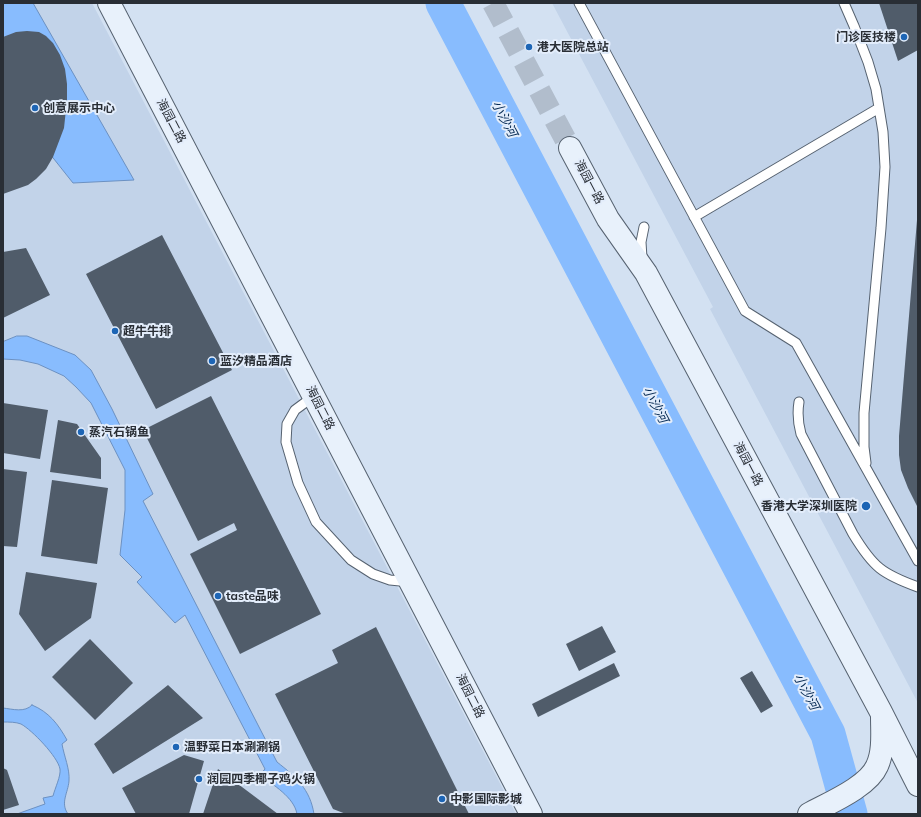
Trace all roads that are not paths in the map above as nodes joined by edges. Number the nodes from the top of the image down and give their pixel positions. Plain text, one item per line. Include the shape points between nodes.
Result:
1 (109, 3) edge
2 (579, 3) edge
3 (844, 3) edge
4 (879, 108) junction
5 (570, 148) tunnel mouth
6 (694, 217) junction
7 (644, 227) dead end
8 (646, 273) junction
9 (314, 396) junction
10 (799, 402) dead end
11 (873, 479) junction
12 (918, 561) edge
13 (410, 582) junction
14 (918, 587) edge
15 (882, 712) junction
16 (918, 785) edge
17 (818, 809) edge
18 (531, 814) edge

1 - 9 street, 海园二路
2 - 6 lane
3 - 4 lane via 868,62
4 - 6 lane
4 - 11 lane via 885,167 863,433 866,461
5 - 8 street, 海园一路 via 608,218
6 - 11 lane via 745,311 796,343
7 - 8 lane via 641,242
8 - 15 street, 海园一路
9 - 13 street, 海园二路
9 - 13 lane via 295,410 287,424 286,442 298,483 316,522 351,560 373,574 390,580
10 - 14 lane via 797,412 802,434 862,548 882,571 897,580
11 - 12 lane
13 - 18 street, 海园二路
15 - 16 street, 海园一路
15 - 17 street via 881,751 878,765 872,775 865,783

